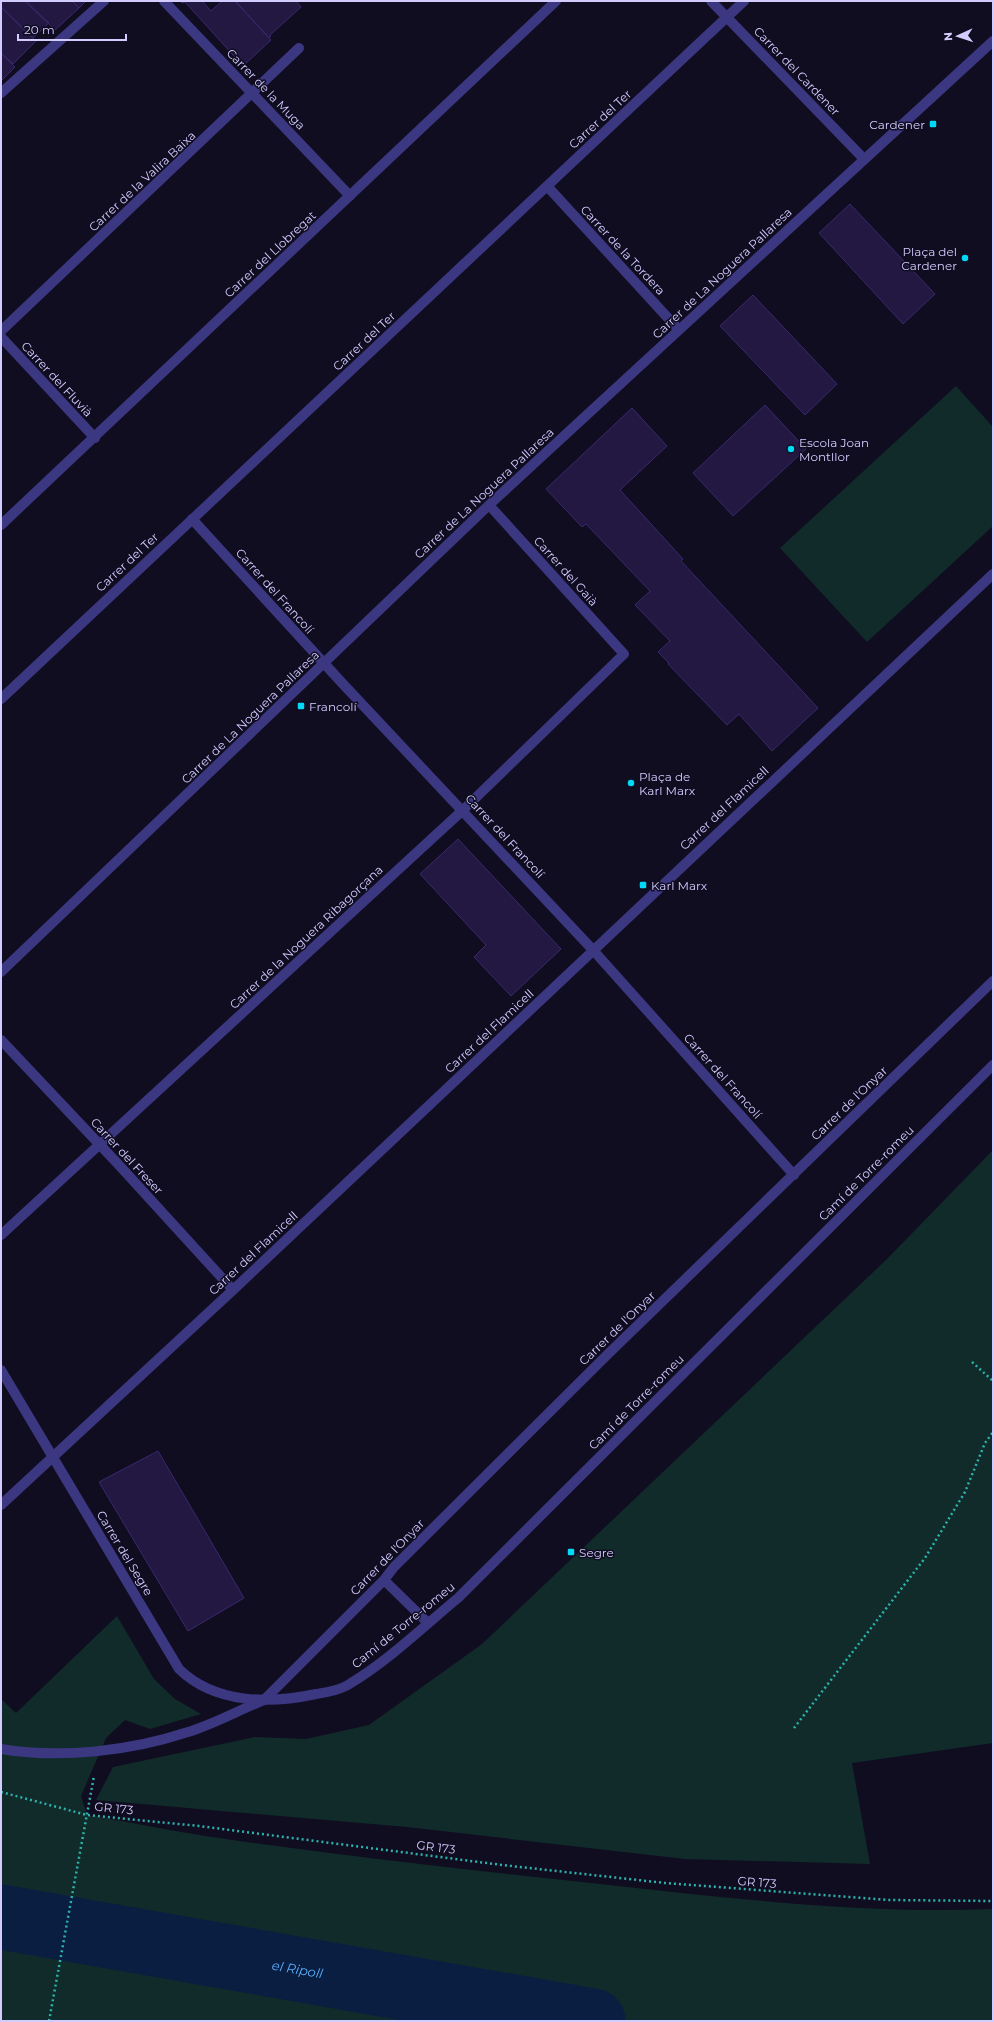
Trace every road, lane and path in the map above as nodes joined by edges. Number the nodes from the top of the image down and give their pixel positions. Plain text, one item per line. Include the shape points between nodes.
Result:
1 (104, 1) edge
2 (164, 1) edge
3 (711, 1) edge
4 (744, 1) edge
5 (549, 3) edge
6 (726, 18) junction
7 (993, 41) edge
8 (299, 48) dead end
9 (1, 93) edge
10 (252, 94) junction
11 (864, 159) junction
12 (547, 186) junction
13 (350, 196) junction
14 (679, 330) junction
15 (1, 332) edge
16 (1, 337) edge
17 (95, 438) junction
18 (489, 505) junction
19 (192, 520) junction
20 (1, 524) edge
21 (993, 574) edge
22 (624, 654) joint
23 (324, 664) junction
24 (1, 699) edge
25 (463, 810) junction
26 (593, 950) junction
27 (1, 972) edge
28 (993, 981) edge
29 (1, 1040) edge
30 (993, 1065) edge
31 (99, 1145) junction
32 (794, 1175) junction
33 (1, 1235) edge
34 (233, 1290) junction
35 (972, 1362) dead end
36 (1, 1370) edge
37 (993, 1381) edge
38 (993, 1432) edge
39 (53, 1456) junction
40 (1, 1505) edge
41 (384, 1580) junction
42 (428, 1623) junction
43 (264, 1700) junction
44 (794, 1728) dead end
45 (1, 1749) edge
46 (98, 1750) junction
47 (1, 1792) edge
48 (87, 1815) junction
49 (993, 1901) edge
50 (49, 2021) edge

1 - 9 street
2 - 10 street, Carrer de la Muga
3 - 6 street, Carrer del Cardener
4 - 6 street, Carrer del Ter
5 - 13 street, Carrer del Llobregat
6 - 11 street, Carrer del Cardener
6 - 12 street, Carrer del Ter
7 - 11 street, Carrer de La Noguera Pallaresa
8 - 10 street, Carrer de la Valira Baixa
10 - 13 street, Carrer de la Muga
10 - 15 street, Carrer de la Valira Baixa
11 - 14 street, Carrer de La Noguera Pallaresa
12 - 14 street, Carrer de la Tordera
12 - 19 street, Carrer del Ter
13 - 17 street, Carrer del Llobregat
14 - 18 street, Carrer de La Noguera Pallaresa
16 - 17 street, Carrer del Fluvià
17 - 20 street, Carrer del Llobregat
18 - 22 street, Carrer del Gaià
18 - 23 street, Carrer de La Noguera Pallaresa
19 - 23 street, Carrer del Francolí
19 - 24 street, Carrer del Ter
21 - 26 street, Carrer del Flamicell
22 - 25 street, Carrer de la Noguera Ribagorçana
23 - 25 street, Carrer del Francolí
23 - 27 street, Carrer de La Noguera Pallaresa
25 - 26 street, Carrer del Francolí
25 - 31 street, Carrer de la Noguera Ribagorçana
26 - 32 street, Carrer del Francolí
26 - 34 street, Carrer del Flamicell
28 - 32 street, Carrer de l'Onyar
29 - 31 street, Carrer del Freser
30 - 42 street, Camí de Torre-romeu via 458,1598
31 - 33 street, Carrer de la Noguera Ribagorçana
31 - 34 street, Carrer del Freser
32 - 41 street, Carrer de l'Onyar via 608,1354 394,1566
34 - 39 street, Carrer del Flamicell
35 - 37 path
36 - 39 street, Carrer del Segre
38 - 44 path via 985,1443 965,1492 925,1558
39 - 40 street, Carrer del Flamicell
39 - 43 street, Carrer del Segre via 179,1669 204,1688 224,1695
41 - 42 street
41 - 43 street, Carrer de l'Onyar
42 - 43 street, Camí de Torre-romeu via 350,1684 289,1700
43 - 46 street via 188,1732 120,1748
45 - 46 street via 58,1753
46 - 48 path
47 - 48 path
48 - 49 path, GR 173 via 199,1826 502,1865 721,1889 889,1900
48 - 50 path, GR 173

